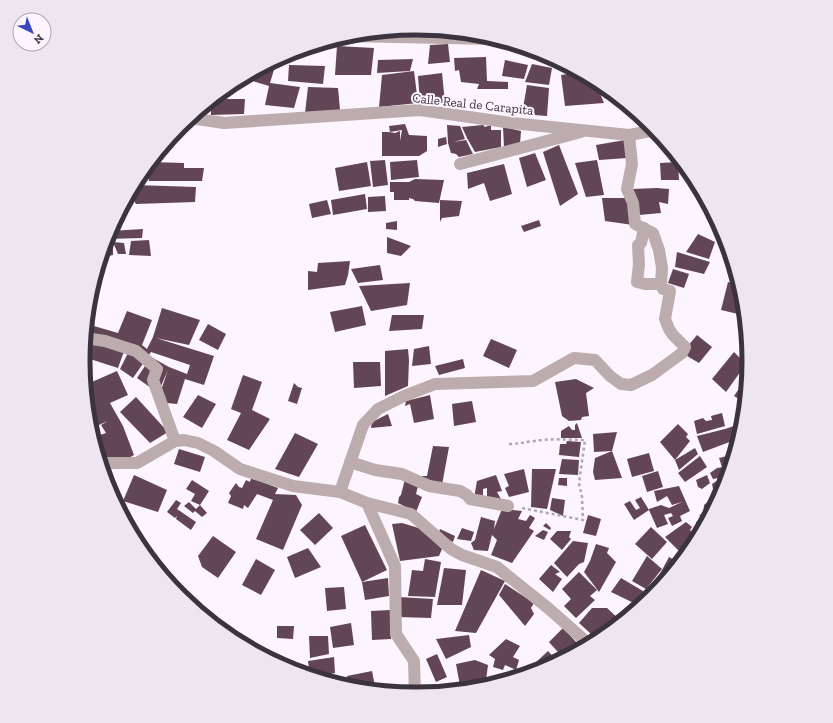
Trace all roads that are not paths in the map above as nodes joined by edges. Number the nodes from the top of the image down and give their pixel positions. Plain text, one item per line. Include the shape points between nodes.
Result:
1 (386, 37) edge
2 (461, 38) edge
3 (198, 119) edge
4 (588, 130) junction
5 (648, 132) edge
6 (629, 135) junction
7 (460, 164) dead end
8 (644, 228) junction
9 (662, 284) junction
10 (91, 339) edge
11 (175, 441) junction
12 (350, 462) junction
13 (106, 463) edge
14 (340, 492) junction
15 (367, 503) junction
16 (508, 506) road end
17 (585, 641) edge
18 (415, 688) edge

1 - 2 street
3 - 4 street, Calle Real de Carapita via 224,123 420,110 512,123
4 - 6 street, Calle Real de Carapita
4 - 7 street
5 - 6 street, Calle Real de Carapita
6 - 8 street via 632,164 627,190 633,203 635,224
8 - 9 street via 653,233 659,250
8 - 9 street via 641,243 638,245 637,282
9 - 12 street via 663,289 670,291 665,319 673,335 685,347 682,353 652,375 632,385 622,384 595,360 574,358 533,381 434,384 378,409 363,425
10 - 11 street via 136,351 158,369 153,380
11 - 13 street via 137,463
11 - 14 street via 198,443 214,450 240,469 293,486
12 - 14 street
12 - 16 street via 375,470 402,474 429,486 460,491 470,499
14 - 15 street
15 - 17 street via 411,514 451,549 497,567
15 - 18 street via 394,566 396,634 414,661

